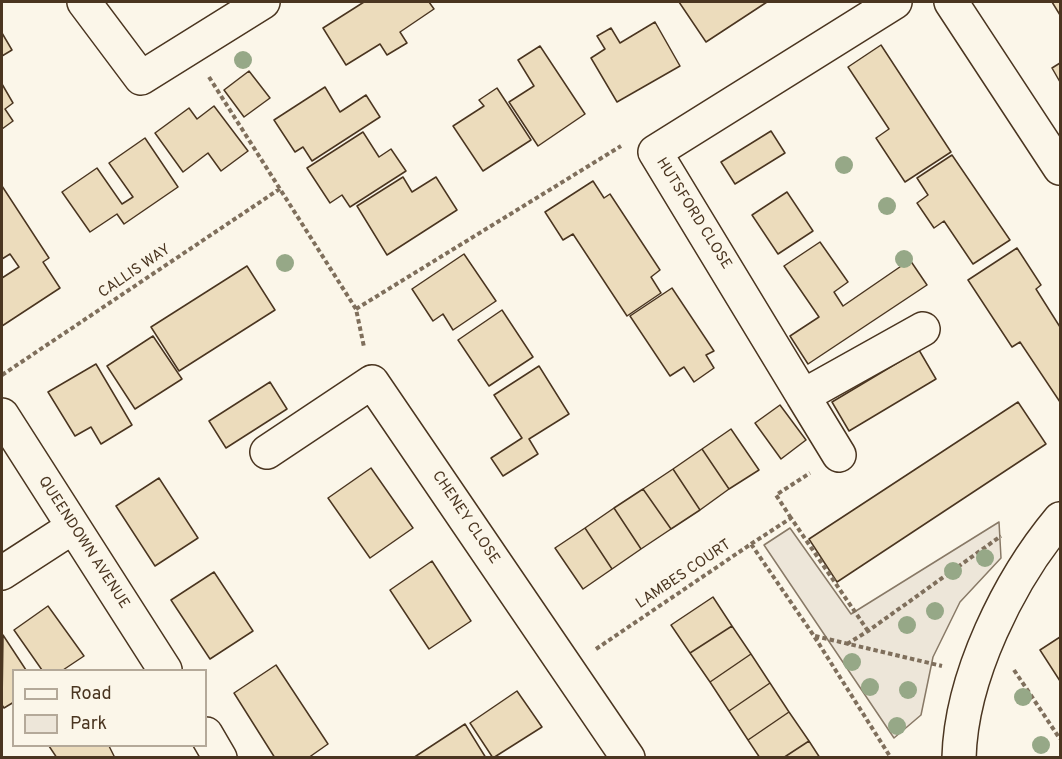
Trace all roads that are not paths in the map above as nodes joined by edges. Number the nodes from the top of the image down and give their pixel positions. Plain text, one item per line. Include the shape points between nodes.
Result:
1 (84, 2) edge
2 (263, 2) edge
3 (895, 2) edge
4 (951, 2) edge
5 (1060, 168) edge
6 (923, 328) dead end
7 (803, 396) junction
8 (2, 416) edge
9 (267, 452) dead end
10 (839, 455) road end
11 (1060, 519) edge
12 (73, 528) junction
13 (2, 573) edge
14 (164, 669) edge
15 (207, 736) edge
16 (220, 758) edge
17 (628, 758) edge
18 (959, 758) edge

1 - 2 street via 141,78
3 - 7 street, HUTSFORD CLOSE via 655,152
4 - 5 street
6 - 7 street
7 - 10 street, HUTSFORD CLOSE
8 - 12 street, QUEENDOWN AVENUE
9 - 17 street, CHENEY CLOSE via 372,382
11 - 18 street via 1012,590 993,627 975,673
12 - 13 street
12 - 14 street, QUEENDOWN AVENUE
15 - 16 street

